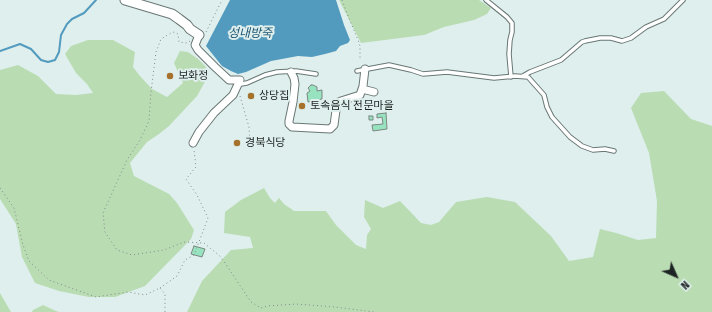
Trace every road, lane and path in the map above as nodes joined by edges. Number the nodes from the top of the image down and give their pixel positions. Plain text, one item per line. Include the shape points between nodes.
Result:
1 (125, 0) edge
2 (222, 0) edge
3 (342, 0) edge
4 (486, 0) edge
5 (683, 0) edge
6 (202, 33) junction
7 (360, 58) dead end
8 (361, 70) joint
9 (291, 72) junction
10 (316, 74) dead end
11 (523, 76) junction
12 (511, 77) junction
13 (240, 80) junction
14 (362, 89) junction
15 (374, 92) dead end
16 (193, 143) joint
17 (250, 144) dead end
18 (614, 151) dead end
19 (0, 188) edge
20 (160, 288) junction
21 (165, 312) edge
22 (374, 312) edge

1 - 6 street via 172,14 190,29
2 - 6 path
3 - 7 path via 360,46
4 - 12 lane via 512,23 509,54
5 - 11 lane via 664,19 646,27 631,38 622,41 600,38 582,42 561,60
6 - 13 street via 195,45 198,50 229,80
6 - 22 path via 187,43 179,42 178,34 174,32 161,40 156,52 149,121 127,160 103,213 105,232 117,250 132,255 164,250 184,242 204,243 221,257 251,302 261,308 296,304
8 - 12 lane via 389,65 423,74 447,72 494,78
8 - 14 street via 364,80
9 - 10 lane
9 - 13 lane via 277,72 241,84
9 - 14 street via 295,84 289,121 292,127 330,128 334,124 338,103 360,95
11 - 12 lane
11 - 18 lane via 528,77 544,95 549,112 570,137 593,150
13 - 16 street via 233,95 214,113
13 - 17 path via 240,96 249,127
14 - 15 street
16 - 20 path via 196,167 186,179 208,218 194,255 185,260 177,276
19 - 20 path via 14,208 29,261 49,280 96,297 128,292 145,294
20 - 21 path via 165,294

